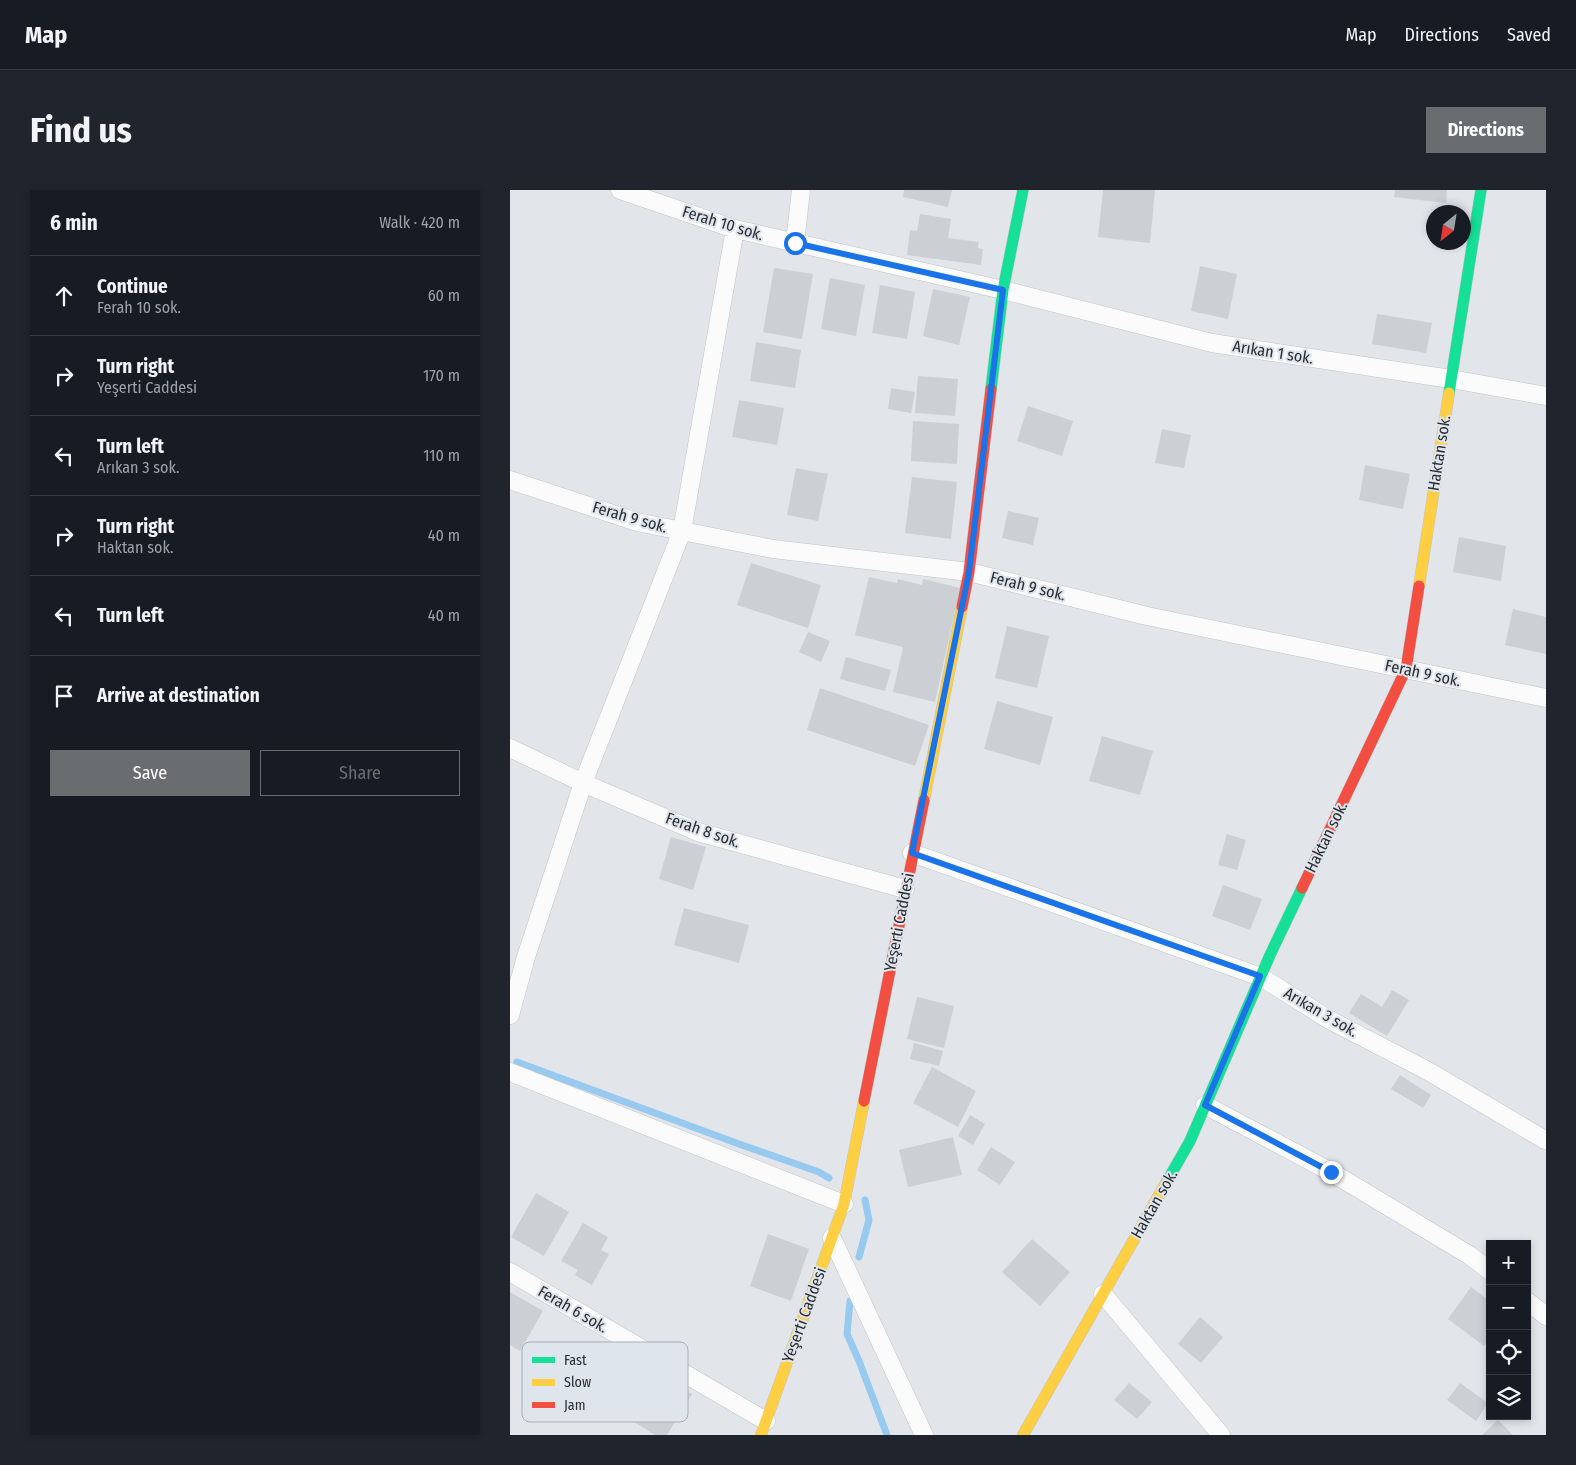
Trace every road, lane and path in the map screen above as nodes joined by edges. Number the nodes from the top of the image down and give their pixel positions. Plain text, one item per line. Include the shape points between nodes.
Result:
1 (620, 190) edge
2 (801, 190) edge
3 (1024, 190) edge
4 (1481, 190) edge
5 (735, 229) junction
6 (795, 243) junction
7 (1003, 290) junction
8 (1451, 379) junction
9 (1546, 396) edge
10 (510, 480) edge
11 (682, 531) junction
12 (969, 572) junction
13 (1406, 669) junction
14 (1546, 698) edge
15 (510, 748) edge
16 (584, 783) junction
17 (912, 853) junction
18 (906, 889) junction
19 (1260, 976) junction
20 (510, 1015) edge
21 (510, 1072) edge
22 (1205, 1105) junction
23 (1546, 1139) edge
24 (844, 1204) junction
25 (832, 1238) junction
26 (1486, 1269) edge
27 (510, 1272) edge
28 (1103, 1294) junction
29 (1531, 1304) edge
30 (1546, 1316) edge
31 (624, 1342) edge
32 (688, 1381) edge
33 (764, 1428) edge
34 (924, 1435) edge
35 (1023, 1435) edge
36 (1221, 1435) edge

1 - 5 street, Ferah 10 sok.
2 - 6 street
3 - 7 street, Yeşerti Caddesi
4 - 8 street, Haktan sok.
5 - 6 street, Ferah 10 sok.
5 - 11 street
6 - 7 street, Ferah 10 sok.
7 - 8 street, Arıkan 1 sok. via 1212,343
7 - 12 street, Yeşerti Caddesi
8 - 9 street, Arıkan 1 sok.
8 - 13 street, Haktan sok.
10 - 11 street, Ferah 9 sok. via 637,522
11 - 12 street, Ferah 9 sok. via 773,549
11 - 16 street
12 - 13 street, Ferah 9 sok. via 1147,616
12 - 17 street, Yeşerti Caddesi
13 - 14 street, Ferah 9 sok.
13 - 19 street, Haktan sok.
15 - 16 street, Ferah 8 sok.
16 - 18 street, Ferah 8 sok. via 698,832
16 - 20 street
17 - 18 street, Yeşerti Caddesi
17 - 19 street, Arıkan 3 sok.
18 - 24 street, Yeşerti Caddesi
19 - 22 street, Haktan sok.
19 - 23 street, Arıkan 3 sok. via 1328,1019 1428,1071
21 - 24 street
22 - 26 street via 1331,1172 1469,1255
22 - 28 street, Haktan sok. via 1190,1141
24 - 25 street, Yeşerti Caddesi
25 - 33 street, Yeşerti Caddesi
25 - 34 street
27 - 31 street, Ferah 6 sok.
28 - 35 street, Haktan sok.
28 - 36 street
29 - 30 street
32 - 33 street, Ferah 6 sok.

